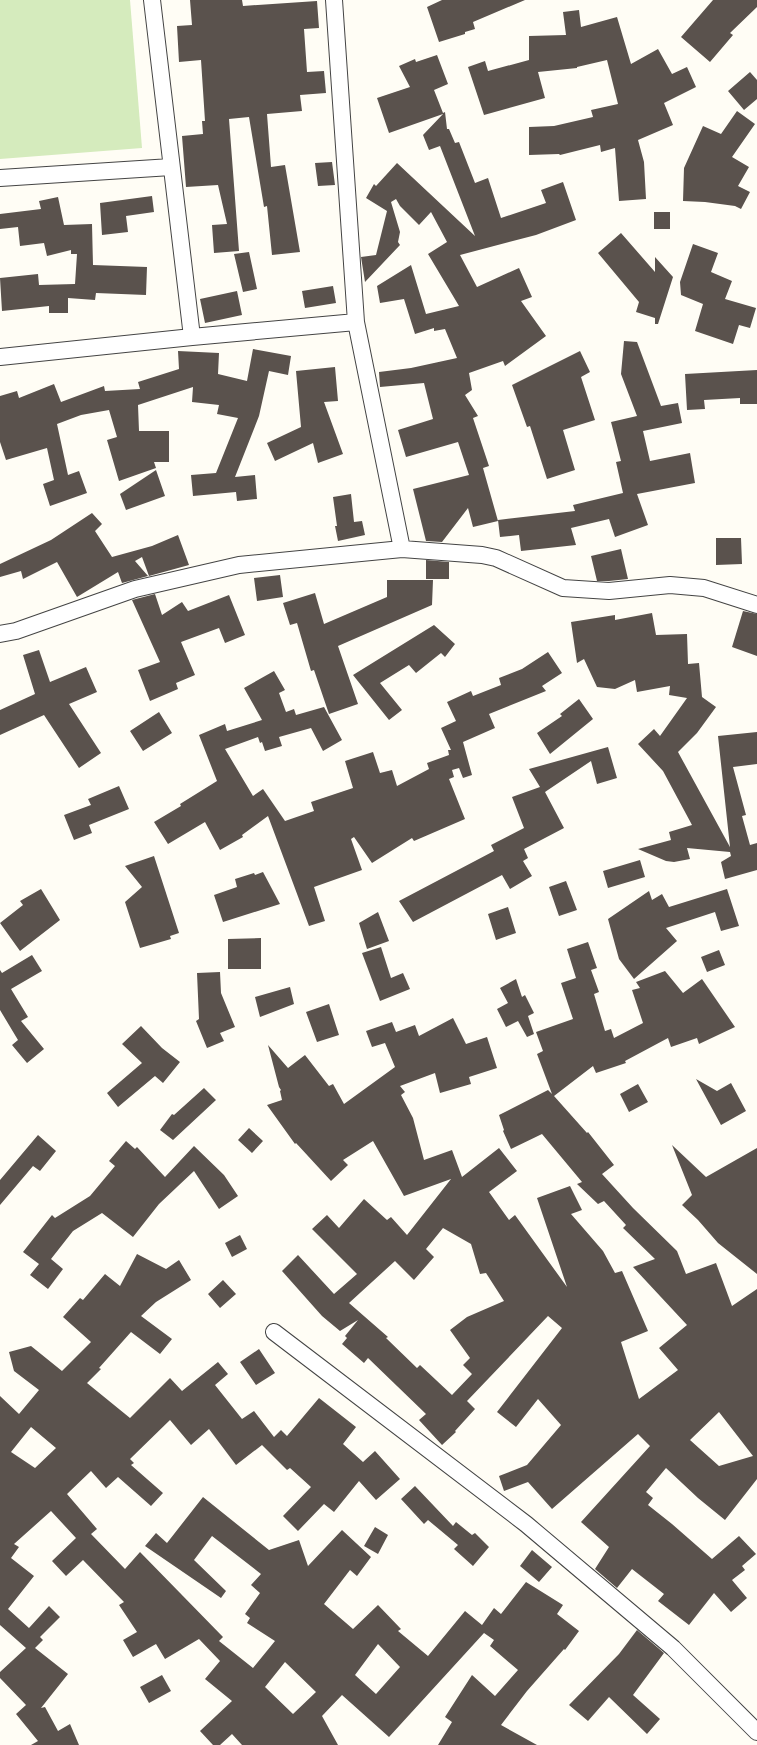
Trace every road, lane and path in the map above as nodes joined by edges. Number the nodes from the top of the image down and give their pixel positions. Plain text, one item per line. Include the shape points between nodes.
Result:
1 (152, 0) edge
2 (334, 0) edge
3 (171, 167) junction
4 (0, 178) edge
5 (356, 322) junction
6 (192, 337) junction
7 (0, 357) edge
8 (402, 549) junction
9 (757, 605) edge
10 (0, 634) edge
11 (274, 1332) dead end
12 (757, 1732) edge

1 - 3 street
2 - 5 street
3 - 4 street
3 - 6 street
5 - 6 street
5 - 8 street
6 - 7 street
8 - 9 street via 482,554 563,588 704,588
8 - 10 street via 239,565 135,589 16,631
11 - 12 street via 526,1524 673,1648

